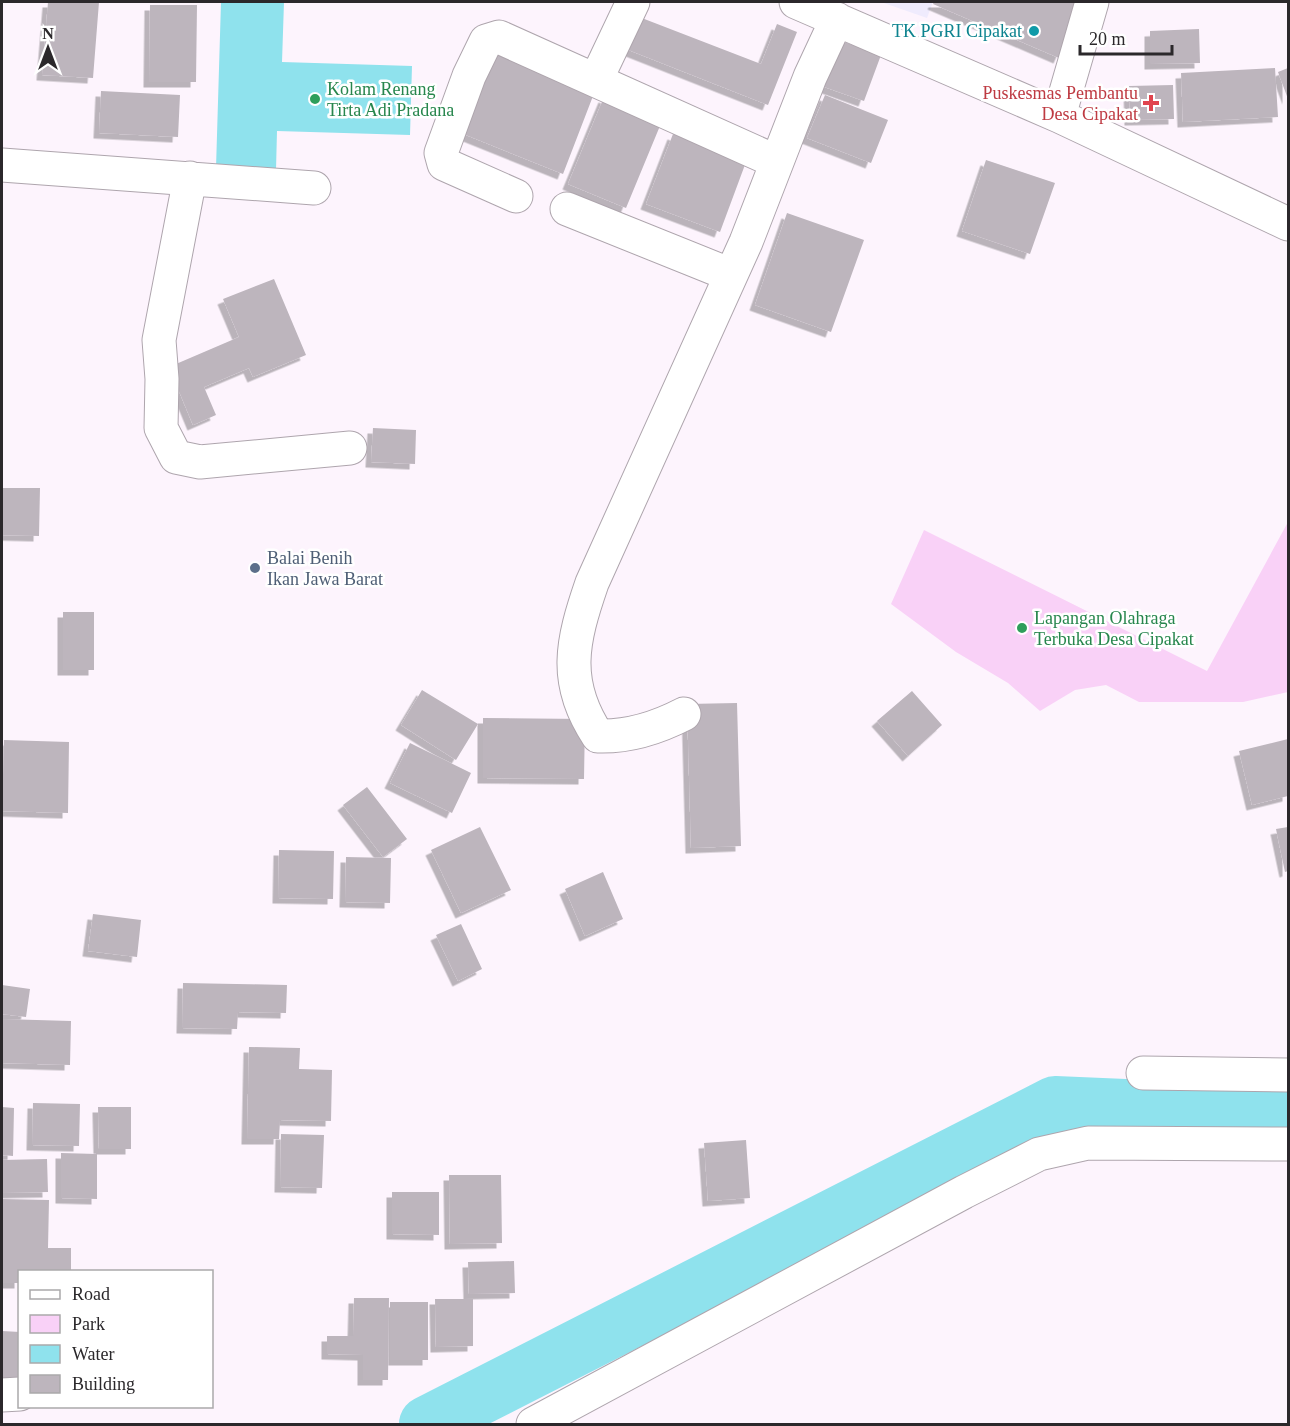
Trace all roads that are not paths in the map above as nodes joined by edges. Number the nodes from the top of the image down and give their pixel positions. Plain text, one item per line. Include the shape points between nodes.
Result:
1 (633, 2) edge
2 (796, 2) edge
3 (1092, 2) edge
4 (837, 19) junction
5 (596, 80) junction
6 (1059, 116) junction
7 (777, 162) junction
8 (2, 165) edge
9 (190, 178) junction
10 (314, 188) dead end
11 (516, 196) dead end
12 (567, 209) dead end
13 (1288, 224) edge
14 (731, 274) junction
15 (350, 447) dead end
16 (684, 714) dead end
17 (1143, 1073) dead end
18 (1288, 1075) edge
19 (1288, 1144) edge
20 (18, 1394) edge
21 (2, 1395) edge
22 (533, 1425) edge

1 - 5 street
2 - 4 street
3 - 6 street
4 - 6 street
4 - 7 street
5 - 7 street
5 - 11 street via 498,37 486,41 441,153 444,164
6 - 13 street
7 - 14 street
8 - 9 street
9 - 10 street
9 - 15 street via 159,340 161,428 176,457 200,462
12 - 14 street
14 - 16 street via 592,583 576,630 574,677 584,715 598,736 621,737
17 - 18 street
19 - 22 street via 1088,1143 1039,1154
20 - 21 street

